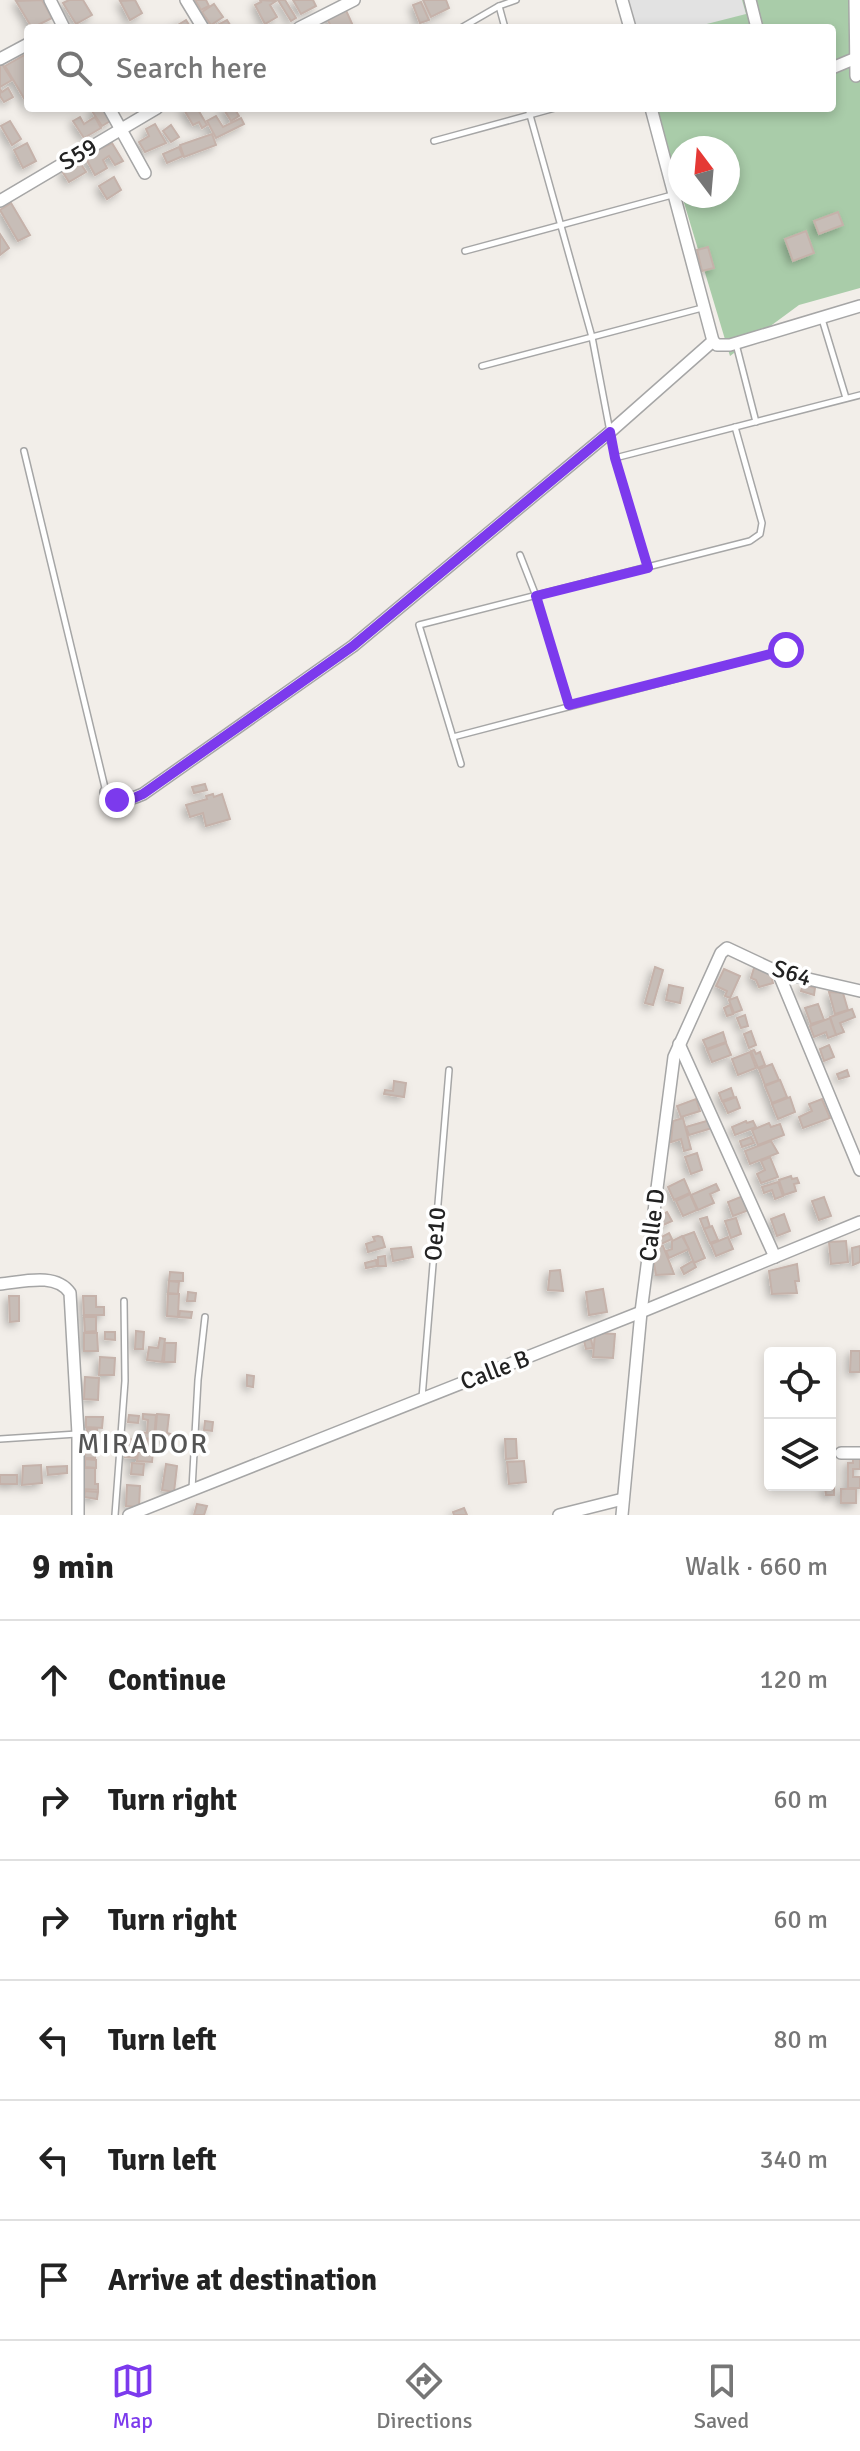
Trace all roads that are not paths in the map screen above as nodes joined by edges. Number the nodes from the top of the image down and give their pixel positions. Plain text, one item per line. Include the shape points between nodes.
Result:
1 (50, 0) edge
2 (186, 0) edge
3 (320, 0) edge
4 (354, 0) edge
5 (516, 0) edge
6 (622, 0) edge
7 (750, 0) edge
8 (855, 0) edge
9 (499, 6) junction
10 (327, 12) junction
11 (61, 24) edge
12 (201, 24) edge
13 (306, 24) edge
14 (468, 24) edge
15 (504, 24) edge
16 (629, 24) edge
17 (756, 24) edge
18 (24, 46) edge
19 (856, 58) junction
20 (0, 59) edge
21 (836, 66) edge
22 (856, 76) dead end
23 (111, 112) edge
24 (150, 112) edge
25 (525, 112) edge
26 (528, 112) edge
27 (652, 112) edge
28 (121, 129) junction
29 (434, 141) dead end
30 (668, 172) edge
31 (145, 173) dead end
32 (668, 196) edge
33 (0, 201) edge
34 (678, 208) edge
35 (561, 225) junction
36 (465, 251) dead end
37 (860, 306) edge
38 (704, 307) junction
39 (822, 319) junction
40 (592, 337) junction
41 (713, 341) junction
42 (736, 343) junction
43 (482, 366) dead end
44 (860, 395) edge
45 (847, 398) junction
46 (756, 422) junction
47 (735, 427) junction
48 (610, 432) junction
49 (24, 451) dead end
50 (615, 458) junction
51 (520, 555) dead end
52 (648, 568) junction
53 (536, 596) junction
54 (786, 650) dead end
55 (569, 705) junction
56 (453, 737) junction
57 (461, 764) dead end
58 (106, 792) joint
59 (727, 948) joint
60 (778, 972) junction
61 (860, 991) edge
62 (679, 1044) junction
63 (449, 1070) dead end
64 (860, 1170) edge
65 (860, 1222) edge
66 (775, 1257) junction
67 (0, 1284) edge
68 (124, 1301) dead end
69 (641, 1312) junction
70 (205, 1317) dead end
71 (422, 1399) junction
72 (78, 1434) junction
73 (0, 1439) edge
74 (841, 1453) dead end
75 (860, 1453) edge
76 (192, 1490) junction
77 (623, 1499) junction
78 (78, 1515) edge
79 (115, 1515) edge
80 (129, 1515) edge
81 (559, 1515) edge
82 (622, 1515) edge

1 - 11 street
2 - 12 street
3 - 10 street
4 - 10 street
5 - 9 lane
6 - 16 street
7 - 17 street
8 - 19 street
9 - 14 lane
9 - 15 lane
10 - 13 street
18 - 20 street
19 - 21 street
19 - 22 street
23 - 28 street
24 - 28 street, S59
25 - 29 lane
26 - 35 lane
27 - 30 street
28 - 31 street
28 - 33 street, S59
32 - 35 lane
34 - 38 street
35 - 36 lane
35 - 40 lane
37 - 39 street
38 - 40 lane
38 - 41 street
39 - 42 street
39 - 45 lane
40 - 43 lane
40 - 48 lane
41 - 42 street via 724,346
41 - 48 street
42 - 46 lane
44 - 45 lane
45 - 46 lane
46 - 47 lane
47 - 50 lane
47 - 52 lane via 762,523 760,534
48 - 50 lane
48 - 58 street via 353,646 143,794 127,801
49 - 58 lane
50 - 52 lane
51 - 53 lane
52 - 53 lane
53 - 55 lane
53 - 56 lane via 419,625
54 - 55 lane
55 - 56 lane
56 - 57 lane
59 - 60 street, S64
59 - 62 street, Calle D
60 - 61 street, S64
60 - 64 street
62 - 66 street
62 - 69 street, Calle D
63 - 71 lane, Oe10
65 - 66 street, Calle B
66 - 69 street, Calle B
67 - 72 street via 50,1280 70,1293
68 - 79 lane via 125,1381
69 - 71 street, Calle B
69 - 77 street, Calle D
70 - 76 lane
71 - 76 street, Calle B
72 - 73 lane
72 - 78 street
74 - 75 street
76 - 80 street, Calle B
77 - 81 street
77 - 82 street, Calle D

